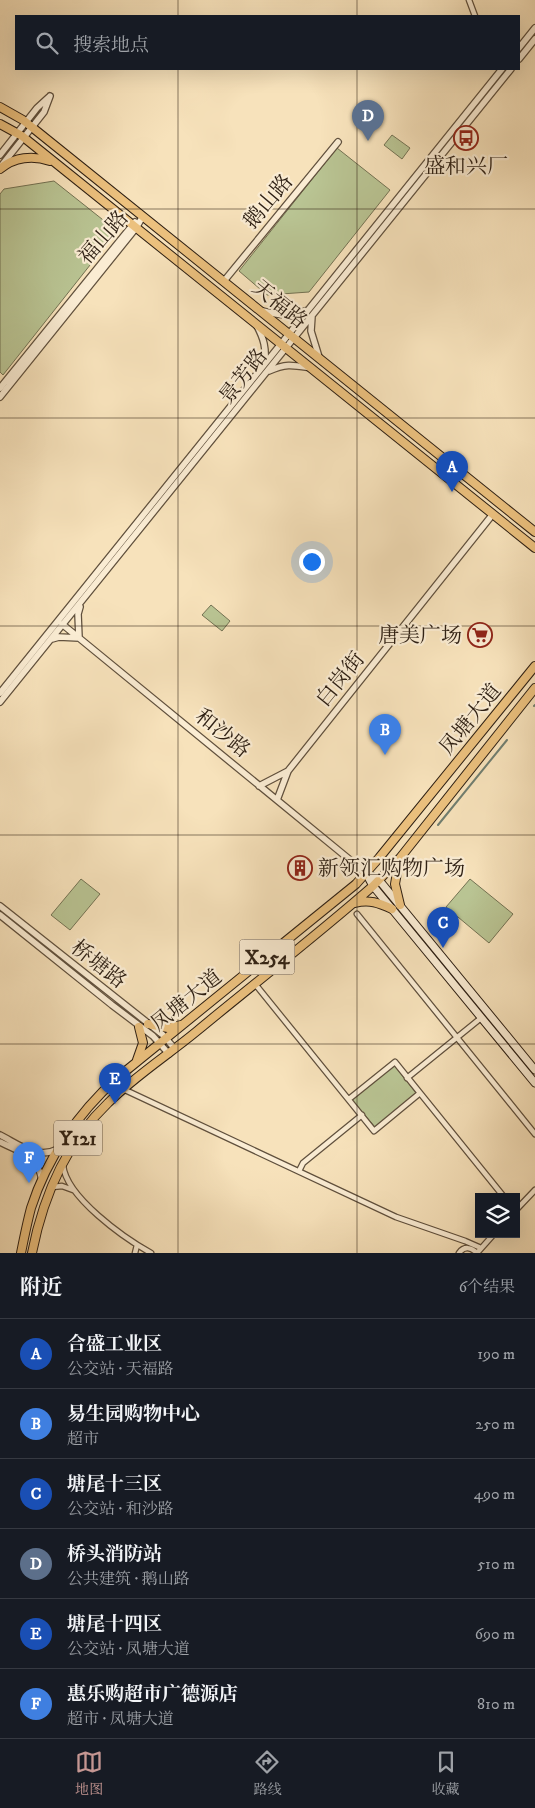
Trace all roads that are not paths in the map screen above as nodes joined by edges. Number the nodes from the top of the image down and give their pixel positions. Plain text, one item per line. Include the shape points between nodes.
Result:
1 (469, 0) edge
2 (475, 15) edge
3 (535, 28) edge
4 (535, 39) edge
5 (520, 47) edge
6 (520, 58) edge
7 (501, 70) edge
8 (510, 70) edge
9 (0, 107) edge
10 (0, 124) edge
11 (29, 125) junction
12 (20, 135) junction
13 (338, 142) dead end
14 (0, 154) edge
15 (61, 167) junction
16 (0, 168) edge
17 (143, 216) junction
18 (134, 226) junction
19 (224, 281) junction
20 (260, 310) junction
21 (307, 310) junction
22 (313, 314) junction
23 (256, 324) junction
24 (291, 335) junction
25 (283, 346) junction
26 (318, 357) junction
27 (265, 362) junction
28 (311, 368) junction
29 (267, 372) junction
30 (0, 388) edge
31 (0, 397) edge
32 (493, 514) junction
33 (535, 532) edge
34 (535, 548) edge
35 (80, 604) junction
36 (61, 623) junction
37 (79, 638) junction
38 (52, 639) junction
39 (535, 666) edge
40 (535, 688) edge
41 (0, 693) edge
42 (0, 702) edge
43 (288, 771) junction
44 (259, 786) junction
45 (277, 800) junction
46 (400, 858) junction
47 (366, 873) junction
48 (379, 880) junction
49 (373, 886) junction
50 (400, 905) junction
51 (0, 906) edge
52 (349, 906) junction
53 (392, 909) junction
54 (357, 914) dead end
55 (0, 915) edge
56 (255, 984) junction
57 (481, 1018) junction
58 (148, 1024) junction
59 (185, 1024) junction
60 (140, 1027) junction
61 (457, 1037) junction
62 (164, 1041) junction
63 (172, 1051) junction
64 (135, 1064) junction
65 (535, 1070) edge
66 (407, 1078) junction
67 (535, 1083) edge
68 (123, 1089) junction
69 (420, 1093) junction
70 (349, 1099) junction
71 (362, 1115) junction
72 (535, 1134) edge
73 (0, 1135) edge
74 (0, 1142) edge
75 (58, 1149) junction
76 (63, 1163) junction
77 (299, 1171) junction
78 (42, 1180) junction
79 (50, 1187) junction
80 (535, 1190) edge
81 (74, 1191) junction
82 (501, 1193) edge
83 (520, 1206) edge
84 (490, 1238) edge
85 (137, 1245) junction
86 (481, 1248) junction
87 (21, 1253) edge
88 (32, 1253) edge
89 (135, 1253) edge
90 (152, 1253) edge
91 (459, 1253) edge
92 (477, 1253) edge

1 - 2 street
3 - 5 street
4 - 6 street
7 - 21 street, 景芳路
8 - 22 street, 景芳路
9 - 11 main road, 天福路
10 - 12 main road, 天福路
11 - 11 street via 44,112 50,96 37,108
11 - 12 street
11 - 17 main road, 天福路
12 - 14 street
12 - 15 main road, 天福路
12 - 16 street
13 - 19 street, 鹅山路
15 - 16 main road via 32,157 12,160
15 - 18 main road, 天福路
17 - 18 street, 福山路
17 - 19 main road, 天福路
18 - 23 main road, 天福路
18 - 30 street, 福山路
18 - 31 street, 福山路
19 - 20 main road, 天福路
20 - 21 street via 281,316
20 - 24 main road, 天福路
21 - 24 street, 景芳路
22 - 24 street, 景芳路
22 - 26 street via 311,331
23 - 25 main road, 天福路
23 - 27 street via 266,347
24 - 25 street, 景芳路
24 - 26 main road, 天福路
25 - 27 street, 景芳路
25 - 28 main road, 天福路
25 - 29 street, 景芳路
26 - 33 main road, 天福路
27 - 36 street, 景芳路
28 - 29 street via 280,365
28 - 32 main road, 天福路
29 - 35 street, 景芳路
32 - 34 main road, 天福路
32 - 43 street, 白岗街
35 - 36 street, 景芳路
35 - 37 street
36 - 37 street, 和沙路
36 - 38 street, 景芳路
36 - 41 street, 景芳路
37 - 38 street
37 - 44 street, 和沙路
38 - 42 street, 景芳路
39 - 47 main road, 凤塘大道
40 - 46 main road, 凤塘大道
43 - 44 street
43 - 45 street
44 - 45 street, 和沙路
45 - 47 street, 和沙路
46 - 48 main road, 凤塘大道
46 - 50 main road via 395,884
47 - 48 main road, 和沙路
47 - 49 main road, 和沙路
47 - 59 main road, 凤塘大道 / X254
48 - 49 main road, 凤塘大道 / X254
48 - 50 main road, 和沙路
49 - 52 main road, 凤塘大道 / X254
49 - 53 main road, 和沙路
50 - 65 main road, 和沙路
51 - 58 street, 桥塘路
52 - 53 main road via 366,901
52 - 56 main road, 凤塘大道 / X254
53 - 57 main road, 和沙路
54 - 61 street
55 - 60 street, 桥塘路
56 - 63 main road, 凤塘大道 / X254
56 - 70 street
57 - 61 street
57 - 67 main road, 和沙路
58 - 59 main road via 175,1028
58 - 62 street, 桥塘路
59 - 62 main road, 凤塘大道 / X254
60 - 62 street, 桥塘路
60 - 64 main road via 144,1043
61 - 66 street
61 - 72 street
62 - 63 street, 桥塘路
62 - 64 main road, 凤塘大道 / Y121
63 - 68 main road, 凤塘大道 / Y121
64 - 75 main road, 凤塘大道 / Y121 via 96,1098
66 - 69 street
66 - 70 street via 395,1062
68 - 76 main road, 凤塘大道 / Y121 via 96,1115
68 - 77 street
69 - 71 street via 374,1131
69 - 82 street
70 - 71 street
71 - 77 street via 302,1163
73 - 75 street via 36,1153 45,1154
74 - 78 street via 33,1159
75 - 78 main road, 凤塘大道 / Y121
76 - 79 main road, 凤塘大道 / Y121
76 - 81 street via 66,1179
77 - 86 street via 417,1225
78 - 87 main road, 凤塘大道 / Y121 via 31,1209
79 - 81 street via 62,1186
79 - 88 main road, 凤塘大道 / Y121
80 - 83 street
81 - 85 street via 110,1226
84 - 86 street
85 - 89 street
85 - 90 street
86 - 92 street
91 - 92 street via 471,1248

